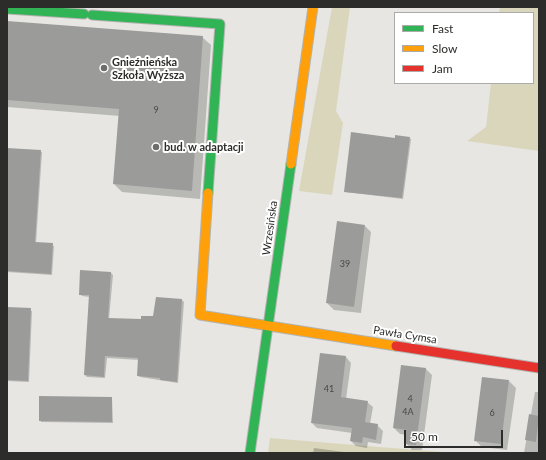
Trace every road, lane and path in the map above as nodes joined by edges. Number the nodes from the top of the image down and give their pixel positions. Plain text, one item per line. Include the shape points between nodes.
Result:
1 (313, 7) edge
2 (7, 9) edge
3 (268, 327) junction
4 (539, 368) edge
5 (250, 453) edge

1 - 3 street, Wrzesińska
2 - 3 street, Pawła Cymsa via 220,24 200,315
3 - 4 street, Pawła Cymsa
3 - 5 street, Wrzesińska

